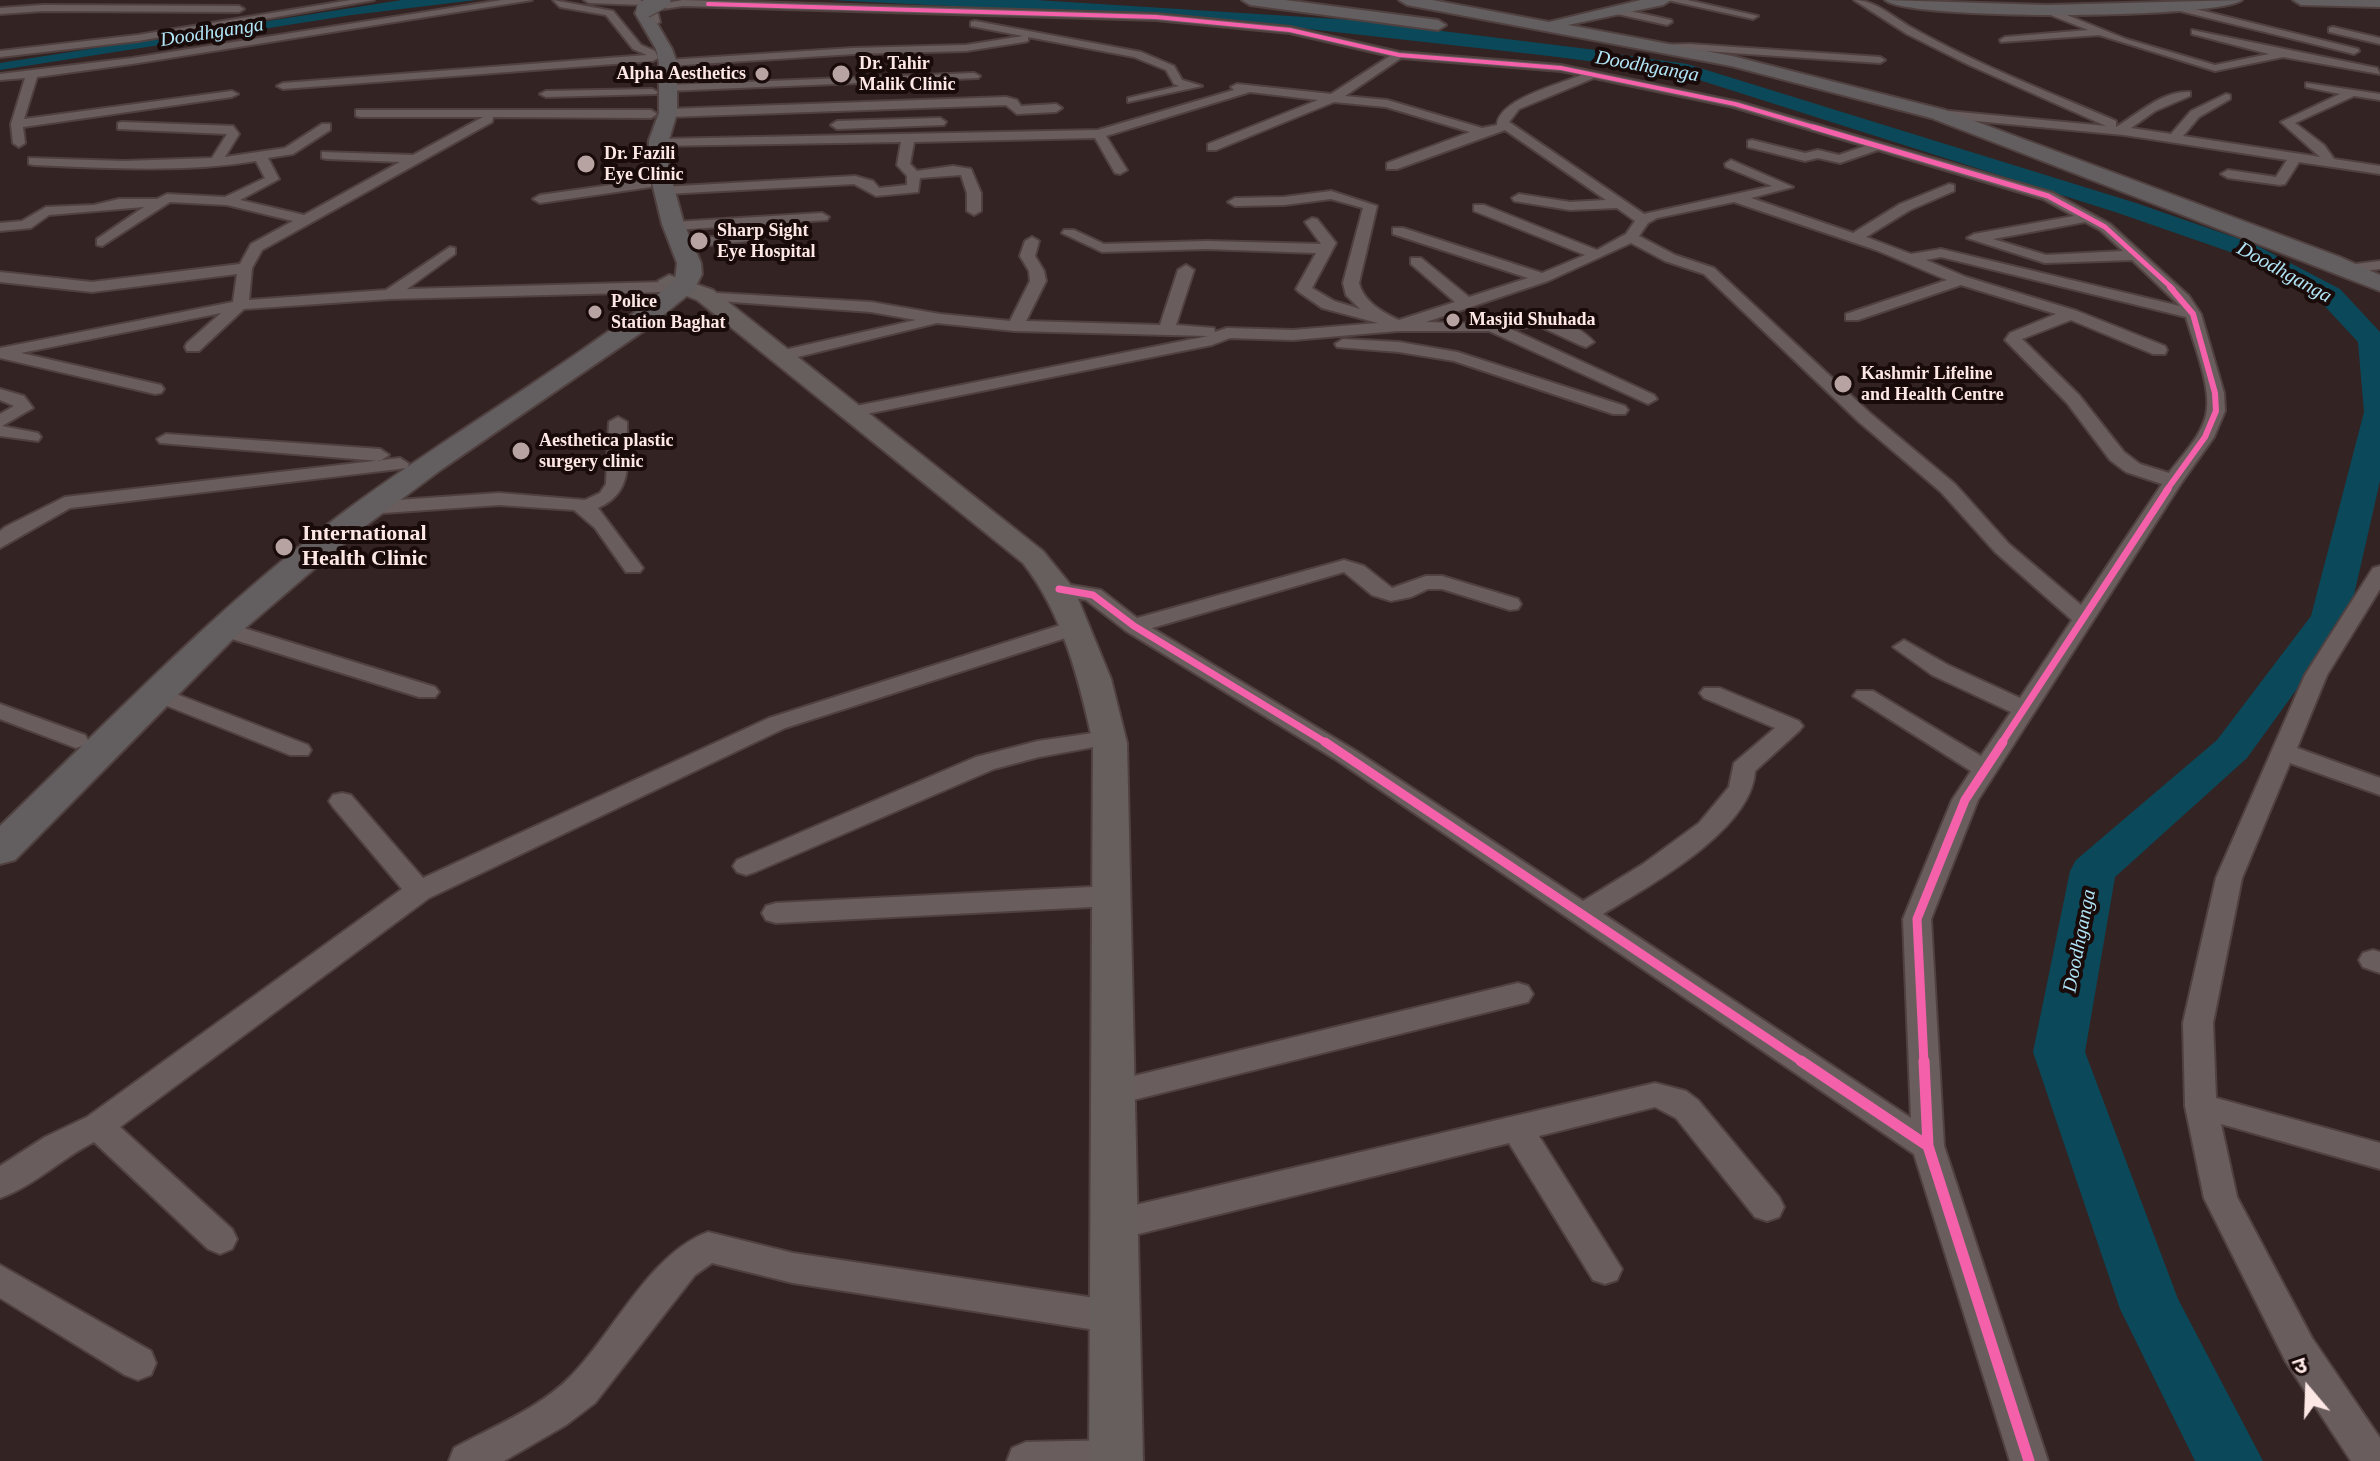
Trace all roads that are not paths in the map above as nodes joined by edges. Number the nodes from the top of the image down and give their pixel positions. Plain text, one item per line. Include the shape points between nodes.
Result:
1 (102, 0) edge
2 (369, 0) edge
3 (527, 0) edge
4 (558, 0) edge
5 (1250, 0) edge
6 (1407, 0) edge
7 (1672, 0) edge
8 (1859, 0) edge
9 (1893, 0) edge
10 (2155, 0) edge
11 (2234, 0) edge
12 (2301, 0) edge
13 (291, 1) edge
14 (1650, 1) edge
15 (2214, 2) junction
16 (2380, 2) edge
17 (648, 3) edge
18 (683, 3) junction
19 (708, 4) junction
20 (330, 6) junction
21 (2179, 7) junction
22 (77, 9) junction
23 (1612, 10) junction
24 (2047, 10) junction
25 (0, 11) edge
26 (1753, 16) dead end
27 (1667, 22) dead end
28 (2299, 24) dead end
29 (2321, 27) dead end
30 (1458, 28) dead end
31 (1543, 28) junction
32 (2380, 29) edge
33 (2097, 32) junction
34 (2196, 32) dead end
35 (1500, 35) dead end
36 (2353, 35) junction
37 (1034, 37) junction
38 (1601, 38) junction
39 (2005, 40) dead end
40 (2122, 41) junction
41 (2380, 41) edge
42 (1003, 43) junction
43 (2093, 47) dead end
44 (1655, 48) junction
45 (1019, 51) dead end
46 (2354, 51) dead end
47 (0, 54) edge
48 (2283, 54) junction
49 (1399, 55) junction
50 (659, 56) junction
51 (1880, 60) dead end
52 (2377, 71) dead end
53 (1594, 74) junction
54 (32, 76) junction
55 (974, 76) dead end
56 (0, 79) edge
57 (320, 83) junction
58 (2310, 85) dead end
59 (283, 86) dead end
60 (1190, 86) junction
61 (1251, 88) junction
62 (2353, 92) junction
63 (546, 94) dead end
64 (2186, 94) dead end
65 (232, 95) dead end
66 (313, 95) dead end
67 (1335, 97) junction
68 (2226, 97) dead end
69 (2380, 97) edge
70 (1132, 100) dead end
71 (1056, 108) dead end
72 (360, 113) dead end
73 (660, 113) junction
74 (1938, 114) junction
75 (488, 119) dead end
76 (940, 122) dead end
77 (817, 125) dead end
78 (122, 126) dead end
79 (410, 126) dead end
80 (326, 127) dead end
81 (740, 127) dead end
82 (1504, 127) junction
83 (469, 130) junction
84 (2123, 130) junction
85 (0, 132) edge
86 (18, 132) junction
87 (1482, 132) junction
88 (1099, 134) junction
89 (2174, 139) junction
90 (908, 140) junction
91 (1752, 144) dead end
92 (1877, 146) junction
93 (1212, 147) dead end
94 (327, 155) dead end
95 (260, 156) junction
96 (2295, 158) junction
97 (417, 159) junction
98 (34, 161) dead end
99 (216, 162) junction
100 (173, 164) junction
101 (1731, 164) dead end
102 (2331, 164) junction
103 (1392, 166) dead end
104 (1120, 170) dead end
105 (2380, 170) edge
106 (2228, 174) dead end
107 (914, 175) junction
108 (154, 176) dead end
109 (656, 187) junction
110 (1949, 188) dead end
111 (1519, 198) dead end
112 (1737, 198) junction
113 (540, 199) dead end
114 (227, 201) junction
115 (1235, 202) dead end
116 (157, 203) junction
117 (1621, 204) junction
118 (1479, 208) dead end
119 (974, 211) dead end
120 (822, 217) dead end
121 (2090, 217) junction
122 (304, 219) junction
123 (1643, 220) junction
124 (1312, 222) dead end
125 (0, 227) edge
126 (1398, 231) dead end
127 (791, 233) dead end
128 (1069, 233) dead end
129 (678, 235) junction
130 (1631, 237) junction
131 (1855, 238) junction
132 (1032, 241) dead end
133 (102, 242) dead end
134 (1328, 249) junction
135 (450, 251) dead end
136 (1598, 255) junction
137 (2135, 255) junction
138 (1907, 259) junction
139 (1416, 261) dead end
140 (245, 268) junction
141 (1186, 270) dead end
142 (0, 277) edge
143 (1543, 278) junction
144 (2380, 279) edge
145 (1961, 280) junction
146 (683, 291) junction
147 (390, 294) junction
148 (1465, 302) junction
149 (240, 305) junction
150 (2071, 314) junction
151 (2193, 314) junction
152 (1379, 317) junction
153 (1852, 317) dead end
154 (940, 319) junction
155 (1015, 326) junction
156 (1398, 326) junction
157 (1494, 327) junction
158 (1166, 330) junction
159 (1227, 333) junction
160 (1293, 335) junction
161 (1586, 342) dead end
162 (193, 347) dead end
163 (2159, 350) dead end
164 (0, 353) edge
165 (781, 356) junction
166 (1600, 376) junction
167 (155, 389) dead end
168 (1564, 392) junction
169 (0, 394) edge
170 (1648, 399) dead end
171 (1619, 410) dead end
172 (851, 412) junction
173 (0, 421) edge
174 (618, 422) dead end
175 (0, 431) edge
176 (32, 437) dead end
177 (166, 439) dead end
178 (405, 460) junction
179 (2173, 481) junction
180 (585, 507) junction
181 (369, 508) junction
182 (4, 535) edge
183 (633, 568) dead end
184 (2380, 572) edge
185 (1059, 589) junction
186 (1510, 604) dead end
187 (2083, 618) junction
188 (1134, 626) junction
189 (1073, 628) junction
190 (224, 629) junction
191 (1904, 647) dead end
192 (427, 692) dead end
193 (1712, 693) dead end
194 (158, 694) junction
195 (1865, 696) dead end
196 (2024, 709) junction
197 (0, 711) edge
198 (1107, 738) junction
199 (76, 740) junction
200 (299, 750) dead end
201 (2283, 752) junction
202 (1985, 769) junction
203 (2380, 787) edge
204 (342, 801) dead end
205 (0, 815) edge
206 (0, 850) edge
207 (746, 866) dead end
208 (419, 891) junction
209 (1111, 896) junction
210 (776, 913) dead end
211 (1583, 914) junction
212 (1518, 994) dead end
213 (1113, 1093) junction
214 (2201, 1106) junction
215 (98, 1126) junction
216 (1517, 1129) junction
217 (1928, 1146) junction
218 (2380, 1156) edge
219 (0, 1184) edge
220 (1767, 1207) dead end
221 (1114, 1225) junction
222 (220, 1239) dead end
223 (1605, 1269) dead end
224 (0, 1280) edge
225 (1115, 1317) junction
226 (138, 1363) dead end
227 (1116, 1460) edge
228 (468, 1461) edge
229 (1026, 1461) edge
230 (2029, 1461) edge
231 (2373, 1461) edge

1 - 22 street
2 - 20 street
3 - 54 street via 396,16
4 - 17 street
4 - 50 street via 609,13 637,47
5 - 30 main road
6 - 31 main road
7 - 26 street
8 - 84 street via 1971,62
9 - 24 main road
10 - 21 street
11 - 15 main road
12 - 16 main road
13 - 20 street via 287,10
13 - 22 street via 230,10
14 - 23 main road
15 - 21 main road
15 - 28 street
17 - 18 street
17 - 50 main road via 643,13
18 - 19 street
18 - 50 street via 650,13 668,45
19 - 37 street via 939,17
19 - 49 street via 1156,17 1290,30
20 - 47 street via 138,38
21 - 24 main road
21 - 46 street
22 - 25 street
23 - 27 street
23 - 31 main road
24 - 33 street
29 - 36 street
31 - 38 main road
32 - 36 street
33 - 39 street
33 - 40 street
34 - 48 street
35 - 38 main road
36 - 41 street
37 - 42 street
37 - 60 street via 1137,54 1170,68 1178,82
38 - 44 main road
40 - 43 street
40 - 48 street via 2217,68
42 - 45 street
42 - 50 street via 952,54
44 - 51 street
44 - 74 main road via 1791,74
48 - 52 street
49 - 53 street
49 - 67 street
50 - 57 street
50 - 73 main road
53 - 82 street via 1515,106 1503,118
53 - 92 street via 1735,104
54 - 56 street
54 - 86 street
55 - 73 street
57 - 59 street
57 - 66 street
58 - 62 street
60 - 61 street
60 - 70 street
61 - 67 street
61 - 88 street
62 - 69 street
62 - 102 street via 2287,122
63 - 73 street
64 - 84 street via 2151,108
65 - 86 street
67 - 87 street via 1387,104
67 - 93 street
68 - 89 street via 2195,114
71 - 73 street via 1023,111 1006,101
72 - 73 street
73 - 81 street
73 - 90 street
73 - 109 main road via 645,161
74 - 84 street
74 - 144 main road
75 - 83 street
76 - 77 street
78 - 99 street via 229,129 233,134
79 - 83 street
80 - 95 street via 292,150
82 - 87 street
82 - 117 street
83 - 97 street
84 - 89 street
85 - 86 street
87 - 103 street
88 - 90 street
88 - 104 street
89 - 96 street
90 - 107 street via 903,165
91 - 92 street via 1838,159
92 - 121 street via 2048,196
94 - 97 street
95 - 99 street
95 - 114 street via 272,179
96 - 102 street
96 - 106 street via 2280,181
97 - 122 street
98 - 100 street
99 - 100 street
100 - 108 street
101 - 112 street via 1786,187
102 - 105 street
107 - 109 street via 913,189 904,191 876,192 855,180
107 - 119 street via 966,172
109 - 113 street
109 - 129 main road
109 - 146 main road
110 - 131 street
111 - 117 street via 1570,206
112 - 123 street
112 - 131 street
114 - 116 street via 178,197
114 - 122 street
115 - 152 street via 1331,195 1370,206 1351,283 1354,295
116 - 125 street via 46,211 26,225
116 - 133 street
117 - 123 street
118 - 136 street
120 - 129 street
121 - 137 street
121 - 137 street via 1974,238 2045,259
122 - 140 street via 256,247
123 - 130 street
124 - 134 street via 1329,239
126 - 143 street
127 - 129 street
128 - 134 street via 1102,248
129 - 146 main road via 690,274
130 - 136 street
130 - 187 street via 1709,271
131 - 138 street
132 - 155 street via 1027,262 1039,281
134 - 152 street via 1304,289 1345,310
135 - 147 street
136 - 143 street
137 - 151 street
138 - 145 street
138 - 151 street via 1946,254
139 - 148 street
140 - 142 street via 92,287
140 - 149 street
141 - 158 street
143 - 148 street
145 - 150 street
145 - 153 street
146 - 147 street
146 - 154 street via 871,307
146 - 165 main road
146 - 178 main road via 651,301
146 - 181 main road
147 - 149 street
148 - 156 street
149 - 162 street
149 - 164 street
150 - 163 street
150 - 179 street via 2013,340 2073,399 2117,456 2133,468
151 - 179 street via 2216,411 2205,437
152 - 156 street
154 - 155 street
154 - 165 street
155 - 158 street
156 - 157 street
156 - 160 street
157 - 161 street via 1539,321
157 - 166 street
158 - 159 street
159 - 160 street
159 - 172 street
160 - 168 street via 1435,353
164 - 167 street
165 - 172 main road
166 - 168 street
166 - 170 street
168 - 171 street
169 - 173 street via 24,408
172 - 185 main road via 1033,557
174 - 180 street via 616,484 607,497
175 - 176 street
177 - 178 street
178 - 182 street via 71,502
178 - 199 main road via 200,624
179 - 187 street
180 - 181 street via 554,500 499,499
180 - 183 street
181 - 190 main road
184 - 201 street via 2316,675
185 - 188 street via 1086,592
185 - 189 main road
186 - 188 street via 1437,582 1386,594 1356,569 1344,566
187 - 196 street
188 - 211 street via 1347,756
189 - 198 main road via 1095,679
189 - 208 street via 777,723
190 - 192 street
190 - 194 main road
191 - 196 street
193 - 211 street via 1791,726 1743,769 1741,794 1695,842
194 - 200 street
194 - 206 main road
195 - 202 street
196 - 202 street
197 - 199 street
198 - 207 street via 985,763
198 - 209 main road
199 - 205 main road
201 - 203 street
201 - 214 street via 2229,878 2198,1023
202 - 217 street via 1965,800 1917,919
204 - 208 street
208 - 215 street
209 - 210 street
209 - 213 main road
211 - 217 street
212 - 213 street
213 - 221 main road
214 - 218 street
214 - 231 street via 2221,1198 2299,1350
215 - 219 street via 56,1146
215 - 222 street
216 - 220 street via 1628,1099 1666,1097 1687,1109
216 - 221 street
216 - 223 street
217 - 230 street
221 - 225 main road
224 - 226 street
225 - 227 main road
225 - 228 street via 793,1268 708,1247 683,1264 582,1391
227 - 229 street

